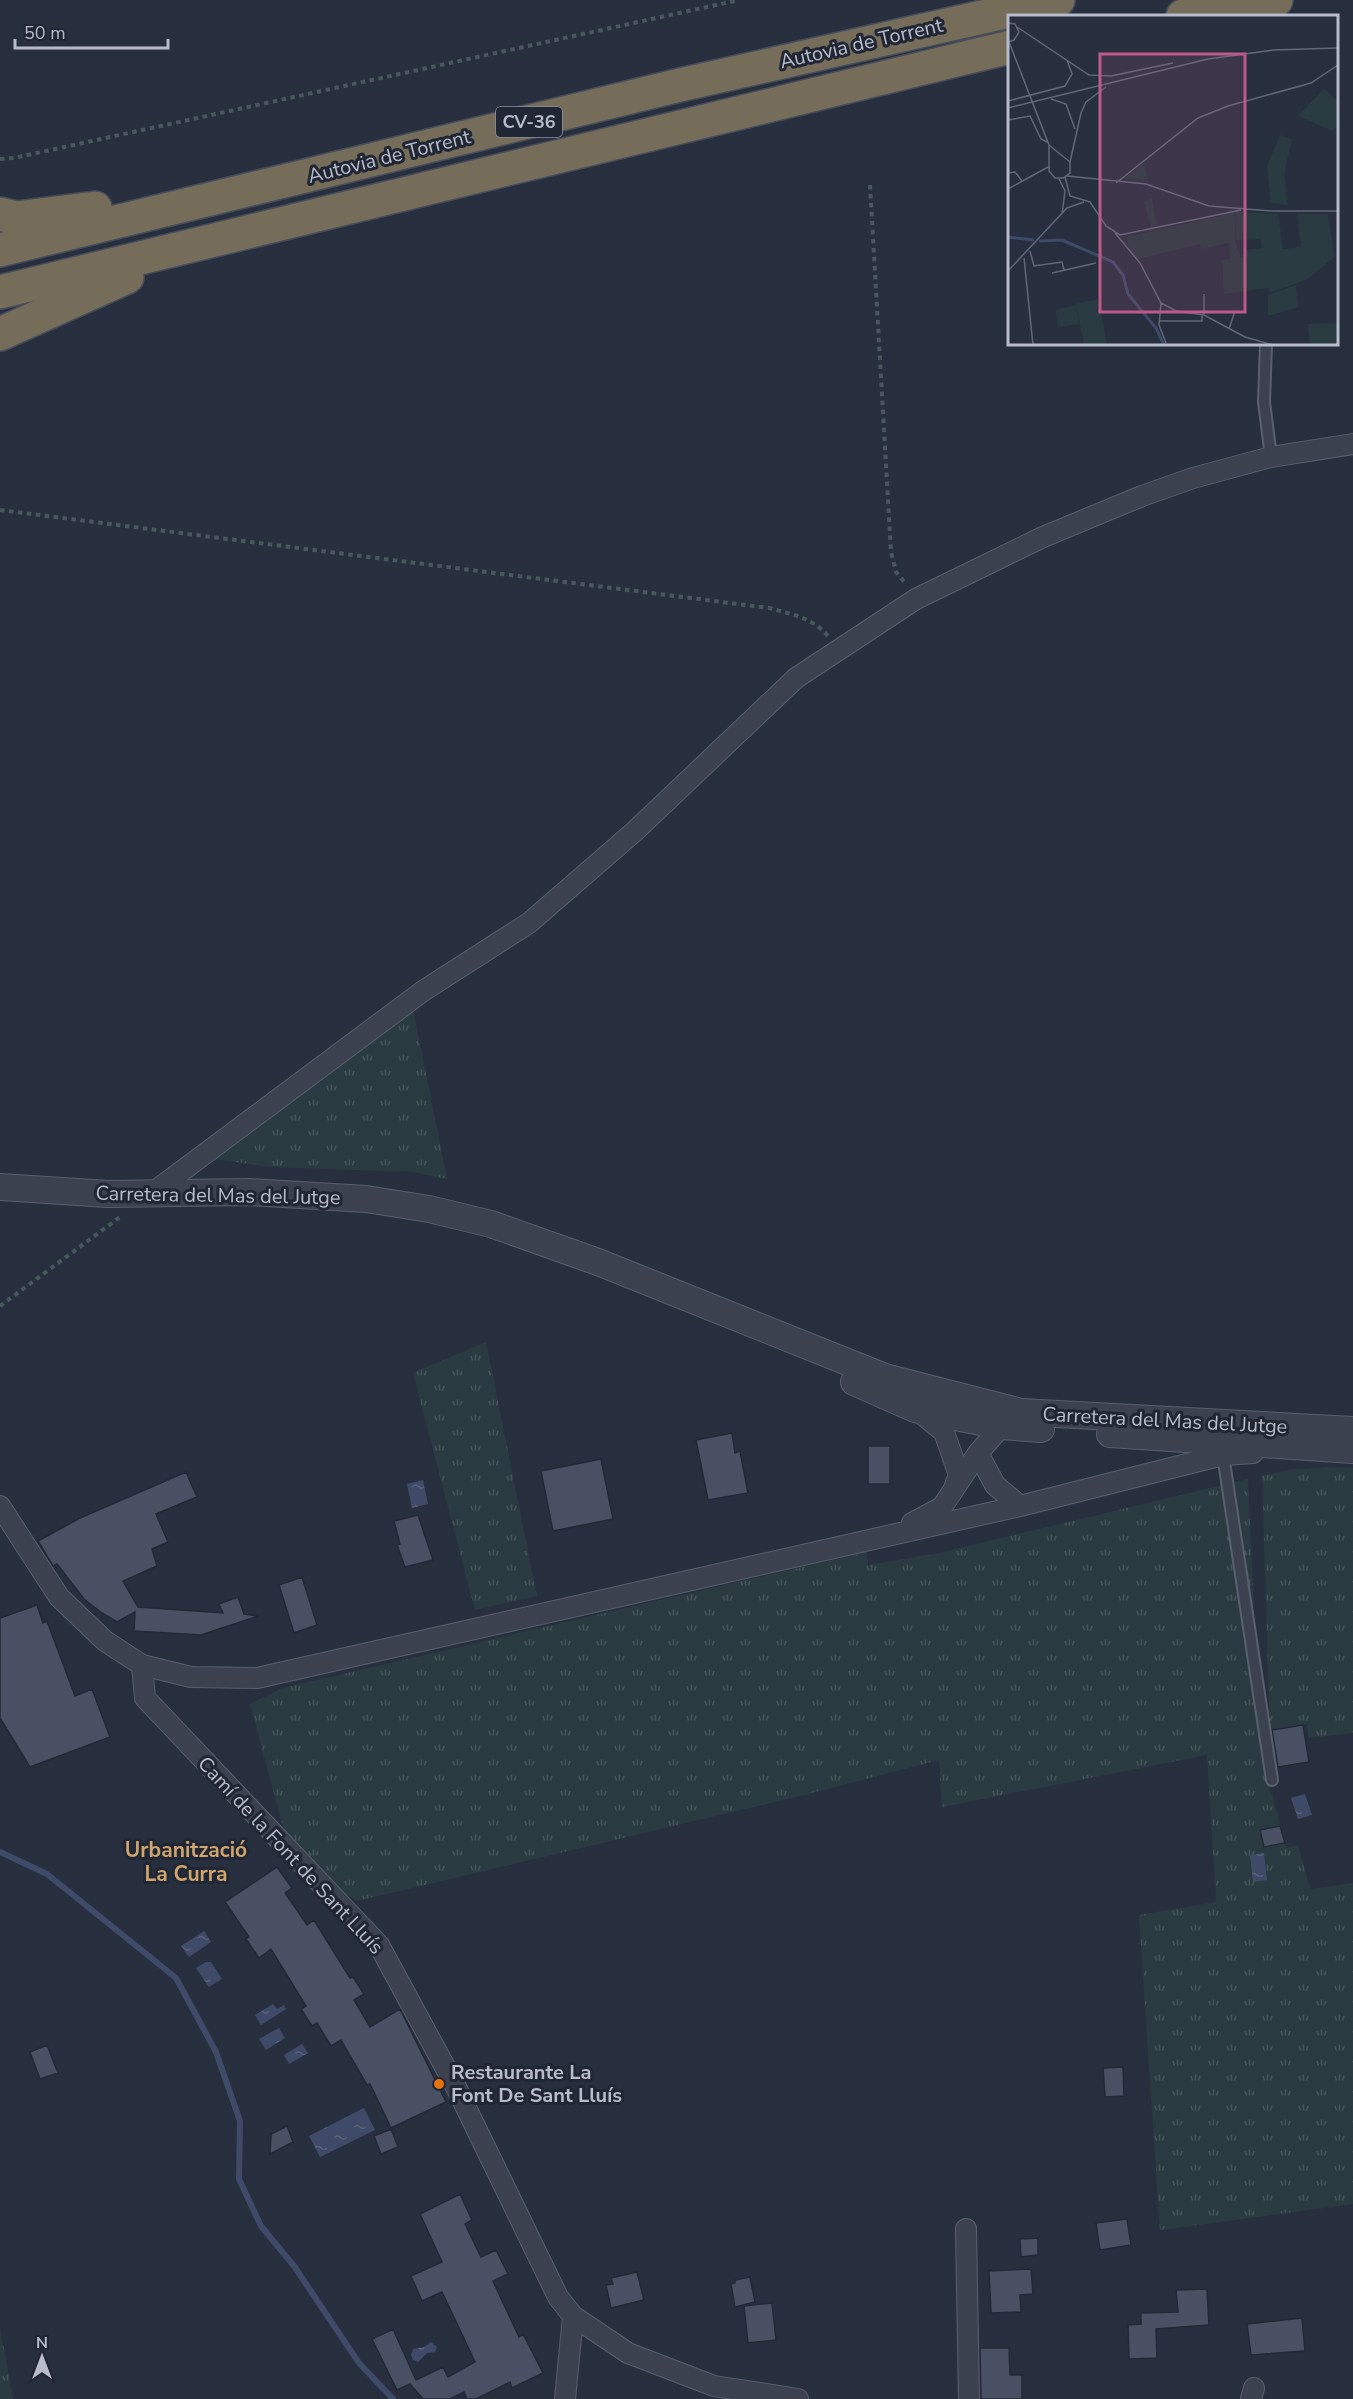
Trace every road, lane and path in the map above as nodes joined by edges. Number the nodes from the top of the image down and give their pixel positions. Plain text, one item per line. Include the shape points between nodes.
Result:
1 (739, 0) edge
2 (1059, 0) edge
3 (1276, 0) edge
4 (1189, 15) edge
5 (1008, 47) edge
6 (680, 85) junction
7 (690, 123) junction
8 (0, 159) edge
9 (870, 185) dead end
10 (0, 214) edge
11 (0, 250) edge
12 (0, 292) edge
13 (0, 334) edge
14 (1266, 345) edge
15 (1353, 444) edge
16 (1271, 457) junction
17 (0, 510) edge
18 (916, 598) junction
19 (838, 649) junction
20 (0, 1187) edge
21 (151, 1194) junction
22 (640, 1280) junction
23 (0, 1306) edge
24 (915, 1409) junction
25 (1011, 1419) junction
26 (1353, 1428) edge
27 (1310, 1439) junction
28 (1353, 1450) edge
29 (978, 1452) junction
30 (1223, 1455) junction
31 (953, 1490) junction
32 (0, 1506) edge
33 (1020, 1506) junction
34 (882, 1537) junction
35 (142, 1665) junction
36 (1272, 1780) dead end
37 (966, 2229) dead end
38 (573, 2316) junction
39 (566, 2399) edge
40 (798, 2399) edge
41 (969, 2399) edge

1 - 8 path
2 - 6 highway, Autovia de Torrent / CV-36
3 - 4 highway
5 - 7 highway, Autovia de Torrent / CV-36
6 - 10 highway via 516,107 111,207 16,218
6 - 11 highway, Autovia de Torrent / CV-36
7 - 12 highway, Autovia de Torrent / CV-36
7 - 13 highway via 529,176 117,280
9 - 18 path via 891,552 896,572
14 - 16 lane via 1264,402
15 - 16 street
16 - 18 street via 1142,496 1043,537
17 - 19 path via 769,608 821,627
18 - 19 street
19 - 21 street via 796,678 635,831 529,923 423,991
20 - 21 street, Carretera del Mas del Jutge
21 - 22 street, Carretera del Mas del Jutge via 249,1192 366,1199 429,1209 491,1224
21 - 23 path
22 - 24 street via 781,1350
22 - 25 street via 885,1377
24 - 25 street
24 - 31 street via 944,1432 959,1475
25 - 27 street
25 - 29 street
26 - 27 street
27 - 28 street
27 - 30 street
29 - 31 street
29 - 33 street via 995,1485
30 - 33 street
30 - 36 lane
31 - 34 street via 942,1507
32 - 35 street via 59,1597 105,1641
33 - 34 street
34 - 35 street via 257,1678 191,1677
35 - 38 street, Camí de la Font de Sant Lluís via 145,1698 380,1945 457,2089 558,2297
37 - 41 street
38 - 39 street
38 - 40 street, Camí de la Font de Sant Lluís via 628,2353 714,2386

